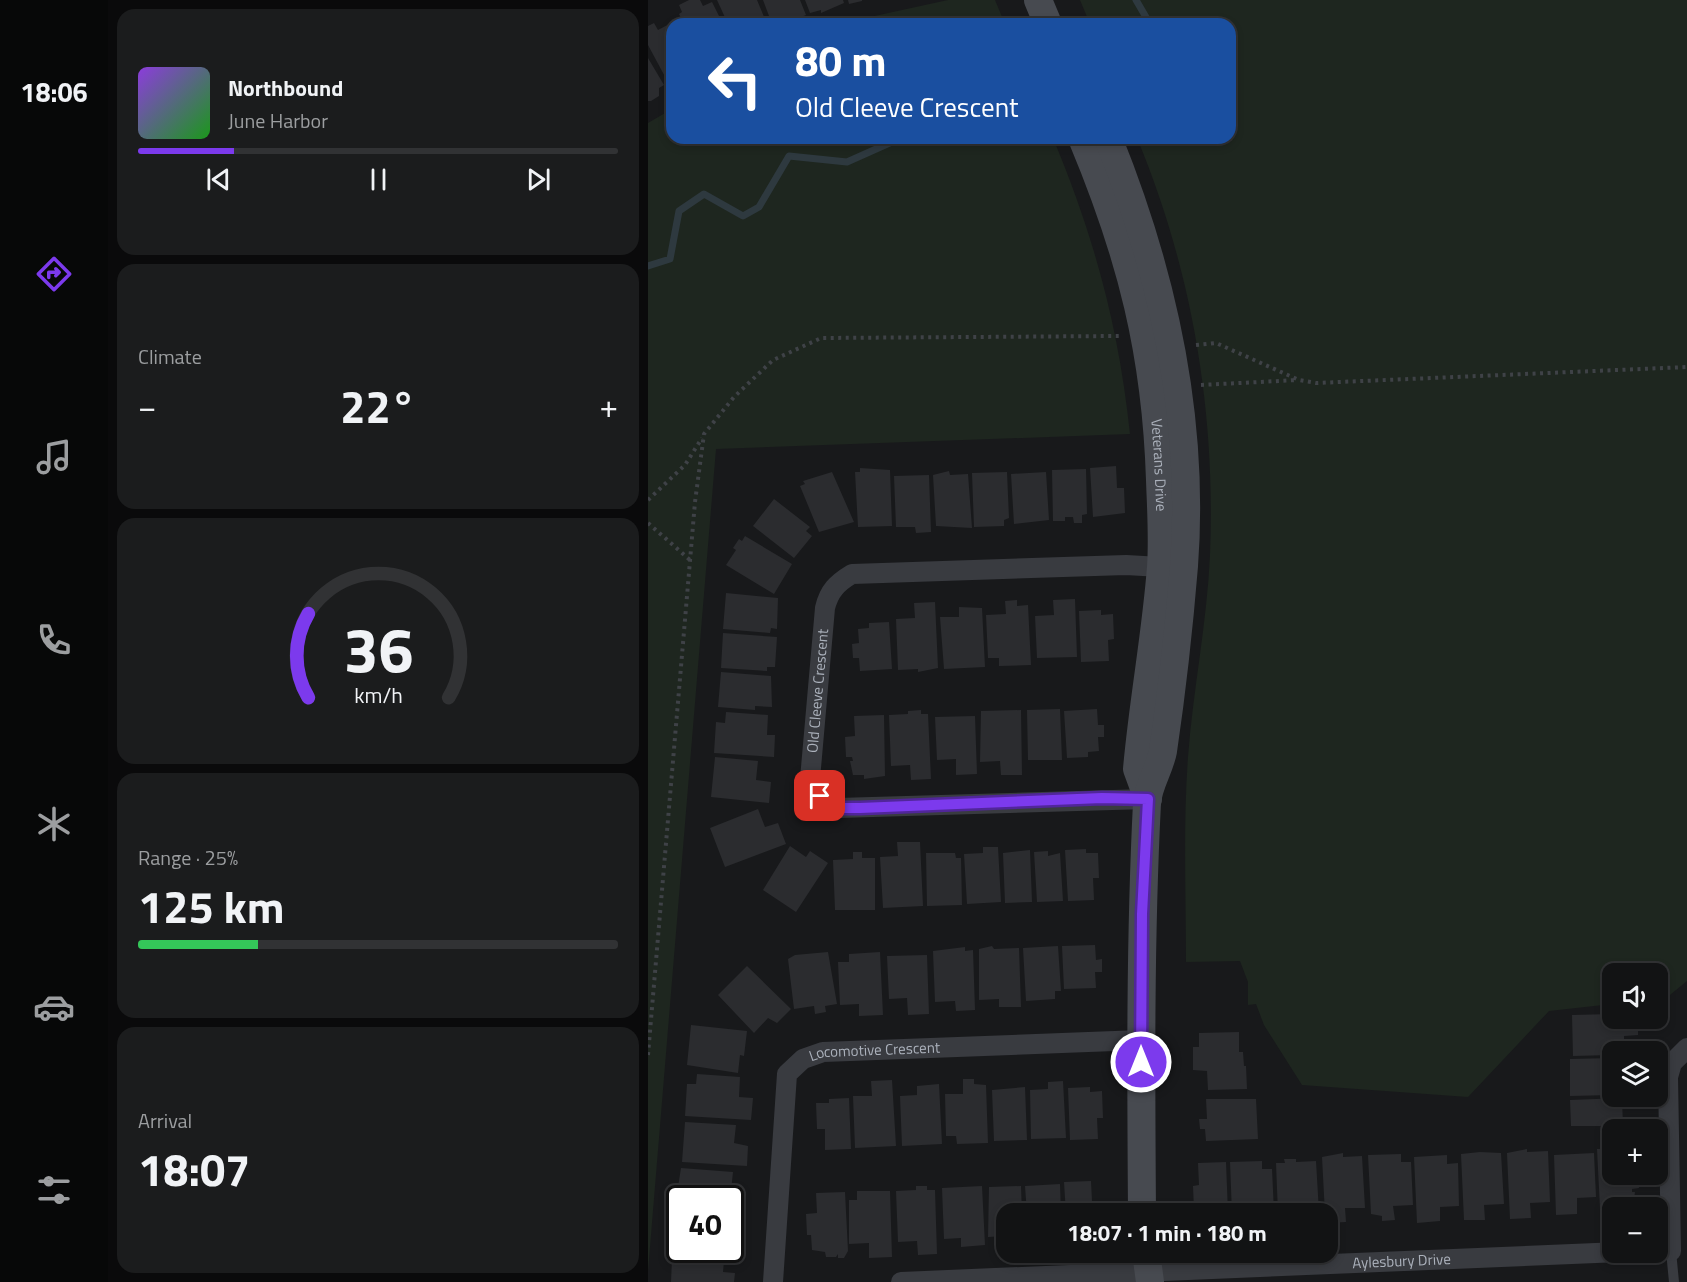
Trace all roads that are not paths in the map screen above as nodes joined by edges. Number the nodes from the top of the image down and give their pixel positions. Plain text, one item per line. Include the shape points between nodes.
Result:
1 (1038, 0) edge
2 (1046, 18) edge
3 (1085, 144) edge
4 (1110, 144) edge
5 (1161, 567) junction
6 (1148, 799) junction
7 (1141, 1040) junction
8 (1687, 1048) edge
9 (1142, 1203) edge
10 (1672, 1251) edge
11 (1602, 1253) edge
12 (1148, 1269) edge
13 (773, 1282) edge
14 (901, 1282) edge
15 (1674, 1282) edge

1 - 2 street
3 - 5 street, Veterans Drive via 1130,268 1146,337 1160,451
4 - 6 street, Veterans Drive via 1147,246 1174,360 1181,414 1184,564 1162,754
5 - 6 street, Veterans Drive via 1137,769
5 - 6 street, Old Cleeve Crescent via 852,574 837,583 825,608 810,779 820,796 838,808
6 - 7 street, Veterans Drive
7 - 9 street, Veterans Drive
7 - 13 street, Locomotive Crescent via 823,1052 803,1059 787,1074
8 - 10 street via 1672,1063 1668,1077
10 - 15 lane
11 - 12 street, Aylesbury Drive
12 - 14 street, Aylesbury Drive

